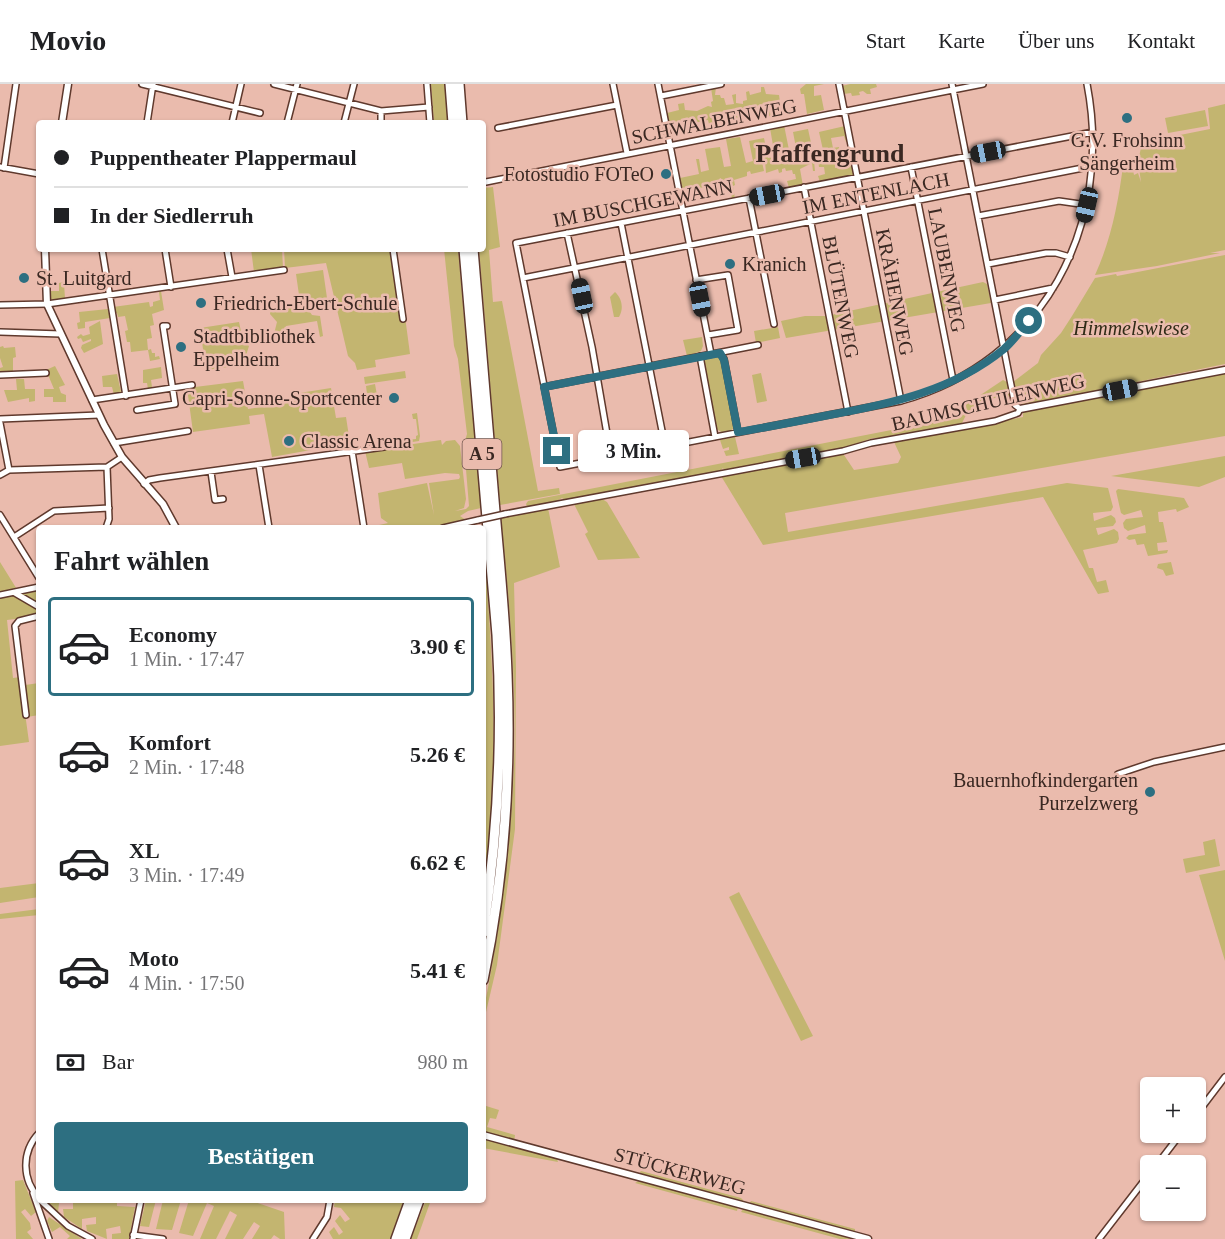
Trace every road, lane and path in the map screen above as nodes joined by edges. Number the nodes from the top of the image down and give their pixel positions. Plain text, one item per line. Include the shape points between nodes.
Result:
1 (16, 84) edge
2 (68, 84) edge
3 (142, 84) edge
4 (241, 84) edge
5 (274, 84) edge
6 (354, 84) edge
7 (427, 84) edge
8 (450, 84) edge
9 (459, 84) edge
10 (614, 84) edge
11 (658, 84) edge
12 (721, 84) edge
13 (839, 84) edge
14 (983, 84) edge
15 (1088, 84) edge
16 (153, 85) edge
17 (296, 87) edge
18 (953, 87) edge
19 (661, 96) junction
20 (349, 103) junction
21 (618, 105) junction
22 (234, 107) junction
23 (429, 107) junction
24 (381, 111) junction
25 (845, 111) junction
26 (260, 113) dead end
27 (62, 120) edge
28 (147, 120) edge
29 (232, 120) edge
30 (287, 120) edge
31 (345, 120) edge
32 (381, 120) edge
33 (430, 120) edge
34 (453, 120) edge
35 (462, 120) edge
36 (498, 128) dead end
37 (1093, 132) junction
38 (670, 145) junction
39 (627, 153) junction
40 (966, 156) junction
41 (911, 166) junction
42 (1093, 166) junction
43 (2, 168) edge
44 (36, 174) edge
45 (857, 177) junction
46 (486, 182) dead end
47 (804, 187) junction
48 (973, 190) junction
49 (749, 198) junction
50 (918, 200) junction
51 (1087, 205) junction
52 (683, 211) junction
53 (864, 211) junction
54 (978, 216) junction
55 (811, 221) junction
56 (621, 223) junction
57 (756, 232) junction
58 (567, 233) junction
59 (690, 245) junction
60 (45, 252) edge
61 (102, 252) edge
62 (165, 252) edge
63 (228, 252) edge
64 (393, 252) edge
65 (464, 252) edge
66 (473, 252) edge
67 (628, 257) junction
68 (1070, 257) junction
69 (988, 264) junction
70 (576, 267) junction
71 (284, 270) dead end
72 (232, 278) junction
73 (523, 278) junction
74 (696, 280) junction
75 (171, 287) junction
76 (1053, 288) junction
77 (109, 296) junction
78 (995, 300) junction
79 (47, 304) junction
80 (0, 305) edge
81 (403, 319) dead end
82 (774, 324) dead end
83 (167, 326) dead end
84 (0, 332) edge
85 (61, 334) junction
86 (708, 335) junction
87 (758, 345) dead end
88 (1005, 348) junction
89 (720, 353) junction
90 (711, 354) junction
91 (699, 357) junction
92 (649, 366) junction
93 (1225, 370) edge
94 (46, 373) dead end
95 (0, 375) edge
96 (597, 377) junction
97 (953, 380) junction
98 (192, 385) dead end
99 (544, 387) junction
100 (173, 388) junction
101 (126, 396) junction
102 (92, 400) junction
103 (901, 400) junction
104 (1020, 409) junction
105 (137, 410) dead end
106 (848, 412) junction
107 (99, 415) junction
108 (0, 421) edge
109 (188, 431) dead end
110 (738, 432) junction
111 (715, 437) junction
112 (114, 443) junction
113 (665, 446) junction
114 (384, 447) dead end
115 (352, 451) junction
116 (122, 457) junction
117 (611, 457) junction
118 (259, 465) junction
119 (107, 467) junction
120 (9, 470) junction
121 (211, 472) junction
122 (0, 475) edge
123 (144, 483) junction
124 (223, 499) dead end
125 (109, 508) junction
126 (0, 515) edge
127 (107, 525) edge
128 (174, 525) edge
129 (269, 525) edge
130 (364, 525) edge
131 (456, 525) edge
132 (14, 537) junction
133 (36, 573) edge
134 (36, 588) edge
135 (15, 593) junction
136 (0, 595) edge
137 (36, 605) edge
138 (36, 617) edge
139 (26, 715) dead end
140 (1225, 747) edge
141 (1118, 774) dead end
142 (486, 910) edge
143 (486, 963) edge
144 (1225, 1077) edge
145 (1206, 1102) edge
146 (486, 1136) edge
147 (36, 1138) edge
148 (1174, 1143) edge
149 (1164, 1155) edge
150 (1140, 1186) edge
151 (33, 1191) junction
152 (36, 1194) edge
153 (36, 1200) edge
154 (37, 1203) edge
155 (44, 1203) edge
156 (140, 1203) edge
157 (329, 1203) edge
158 (409, 1203) edge
159 (418, 1203) edge
160 (133, 1237) edge
161 (49, 1239) edge
162 (92, 1239) edge
163 (163, 1239) edge
164 (313, 1239) edge
165 (396, 1239) edge
166 (405, 1239) edge
167 (868, 1239) edge
168 (1099, 1239) edge

1 - 43 street
2 - 27 street
3 - 16 street
4 - 22 street
5 - 17 street
6 - 20 street
7 - 23 street
8 - 34 highway
9 - 35 highway
10 - 21 street
11 - 19 street
12 - 19 street
13 - 25 street, KRÄHENWEG
14 - 18 street, SCHWALBENWEG
15 - 37 street
16 - 22 street
16 - 28 street
17 - 20 street
17 - 30 street
18 - 25 street, SCHWALBENWEG
18 - 40 street
19 - 38 street
20 - 24 street
20 - 31 street
21 - 36 street
21 - 39 street
22 - 26 street
22 - 29 street
23 - 24 street
23 - 33 street
24 - 32 street
25 - 38 street, SCHWALBENWEG
25 - 45 street, KRÄHENWEG
37 - 40 street, IM BUSCHGEWANN
37 - 42 street
38 - 39 street, SCHWALBENWEG
38 - 52 street
39 - 46 street, SCHWALBENWEG
40 - 41 street, IM BUSCHGEWANN
40 - 48 street
41 - 45 street, IM BUSCHGEWANN
41 - 50 street, LAUBENWEG
42 - 48 street, IM ENTENLACH
42 - 51 street
43 - 44 street
45 - 47 street, IM BUSCHGEWANN
45 - 53 street, KRÄHENWEG
47 - 49 street, IM BUSCHGEWANN
47 - 55 street, BLÜTENWEG
48 - 50 street, IM ENTENLACH
48 - 54 street
49 - 52 street, IM BUSCHGEWANN
49 - 57 street
50 - 53 street, IM ENTENLACH
50 - 97 street, LAUBENWEG
51 - 54 street via 1059,201
51 - 68 street
52 - 56 street, IM BUSCHGEWANN
52 - 59 street
53 - 55 street, IM ENTENLACH
53 - 103 street, KRÄHENWEG
54 - 69 street
55 - 57 street, IM ENTENLACH
55 - 106 street, BLÜTENWEG
56 - 58 street, IM BUSCHGEWANN
56 - 67 street
57 - 59 street, IM ENTENLACH
57 - 82 street
58 - 70 street
58 - 73 street, IM BUSCHGEWANN via 516,243
59 - 67 street, IM ENTENLACH
59 - 74 street
60 - 79 street
61 - 77 street
62 - 75 street
63 - 72 street
64 - 81 street
65 - 142 highway, A 5 via 499,687 498,789
66 - 143 highway, A 5 via 508,706 503,838
67 - 70 street, IM ENTENLACH
67 - 92 street
68 - 69 street via 1046,253
68 - 76 street
69 - 78 street
70 - 73 street, IM ENTENLACH
70 - 96 street
71 - 72 street
72 - 75 street
73 - 99 street
74 - 86 street
74 - 86 street via 728,275 738,330
75 - 77 street
76 - 78 street
76 - 88 street
77 - 79 street
77 - 101 street
78 - 88 street
79 - 80 street
79 - 85 street
83 - 100 street via 163,326
84 - 85 street
85 - 102 street
86 - 90 street
87 - 89 street
88 - 97 street
88 - 104 street via 1015,405
89 - 90 street
89 - 110 street
90 - 91 street
91 - 92 street
91 - 111 street
92 - 96 street
92 - 113 street
93 - 104 street, BAUMSCHULENWEG
94 - 95 street
96 - 99 street
96 - 117 street
97 - 103 street
98 - 100 street
99 - 117 street via 560,467
100 - 101 street
100 - 105 street via 175,404
101 - 102 street
102 - 107 street
103 - 106 street
104 - 131 street, BAUMSCHULENWEG, bridge via 995,421
106 - 110 street
107 - 108 street
107 - 112 street
108 - 120 street
109 - 112 street
110 - 111 street
111 - 113 street
112 - 116 street
113 - 117 street
114 - 115 street
115 - 118 street
115 - 130 street
116 - 119 street
116 - 123 street
118 - 121 street
118 - 129 street
119 - 120 street
119 - 125 street
120 - 122 street
121 - 123 street
121 - 124 street via 215,500
123 - 128 street via 163,504
125 - 127 street
125 - 132 street via 54,511
126 - 132 street
132 - 133 street
134 - 135 street
135 - 136 street
135 - 137 street
138 - 139 street via 15,626
140 - 141 street
144 - 145 street
146 - 167 street, STÜCKERWEG
147 - 151 street via 26,1162
148 - 149 street
150 - 168 street
151 - 152 street
151 - 153 street
154 - 161 street
155 - 162 street via 68,1226
156 - 160 street
157 - 164 street via 327,1217
158 - 165 highway
159 - 166 highway
160 - 163 street

